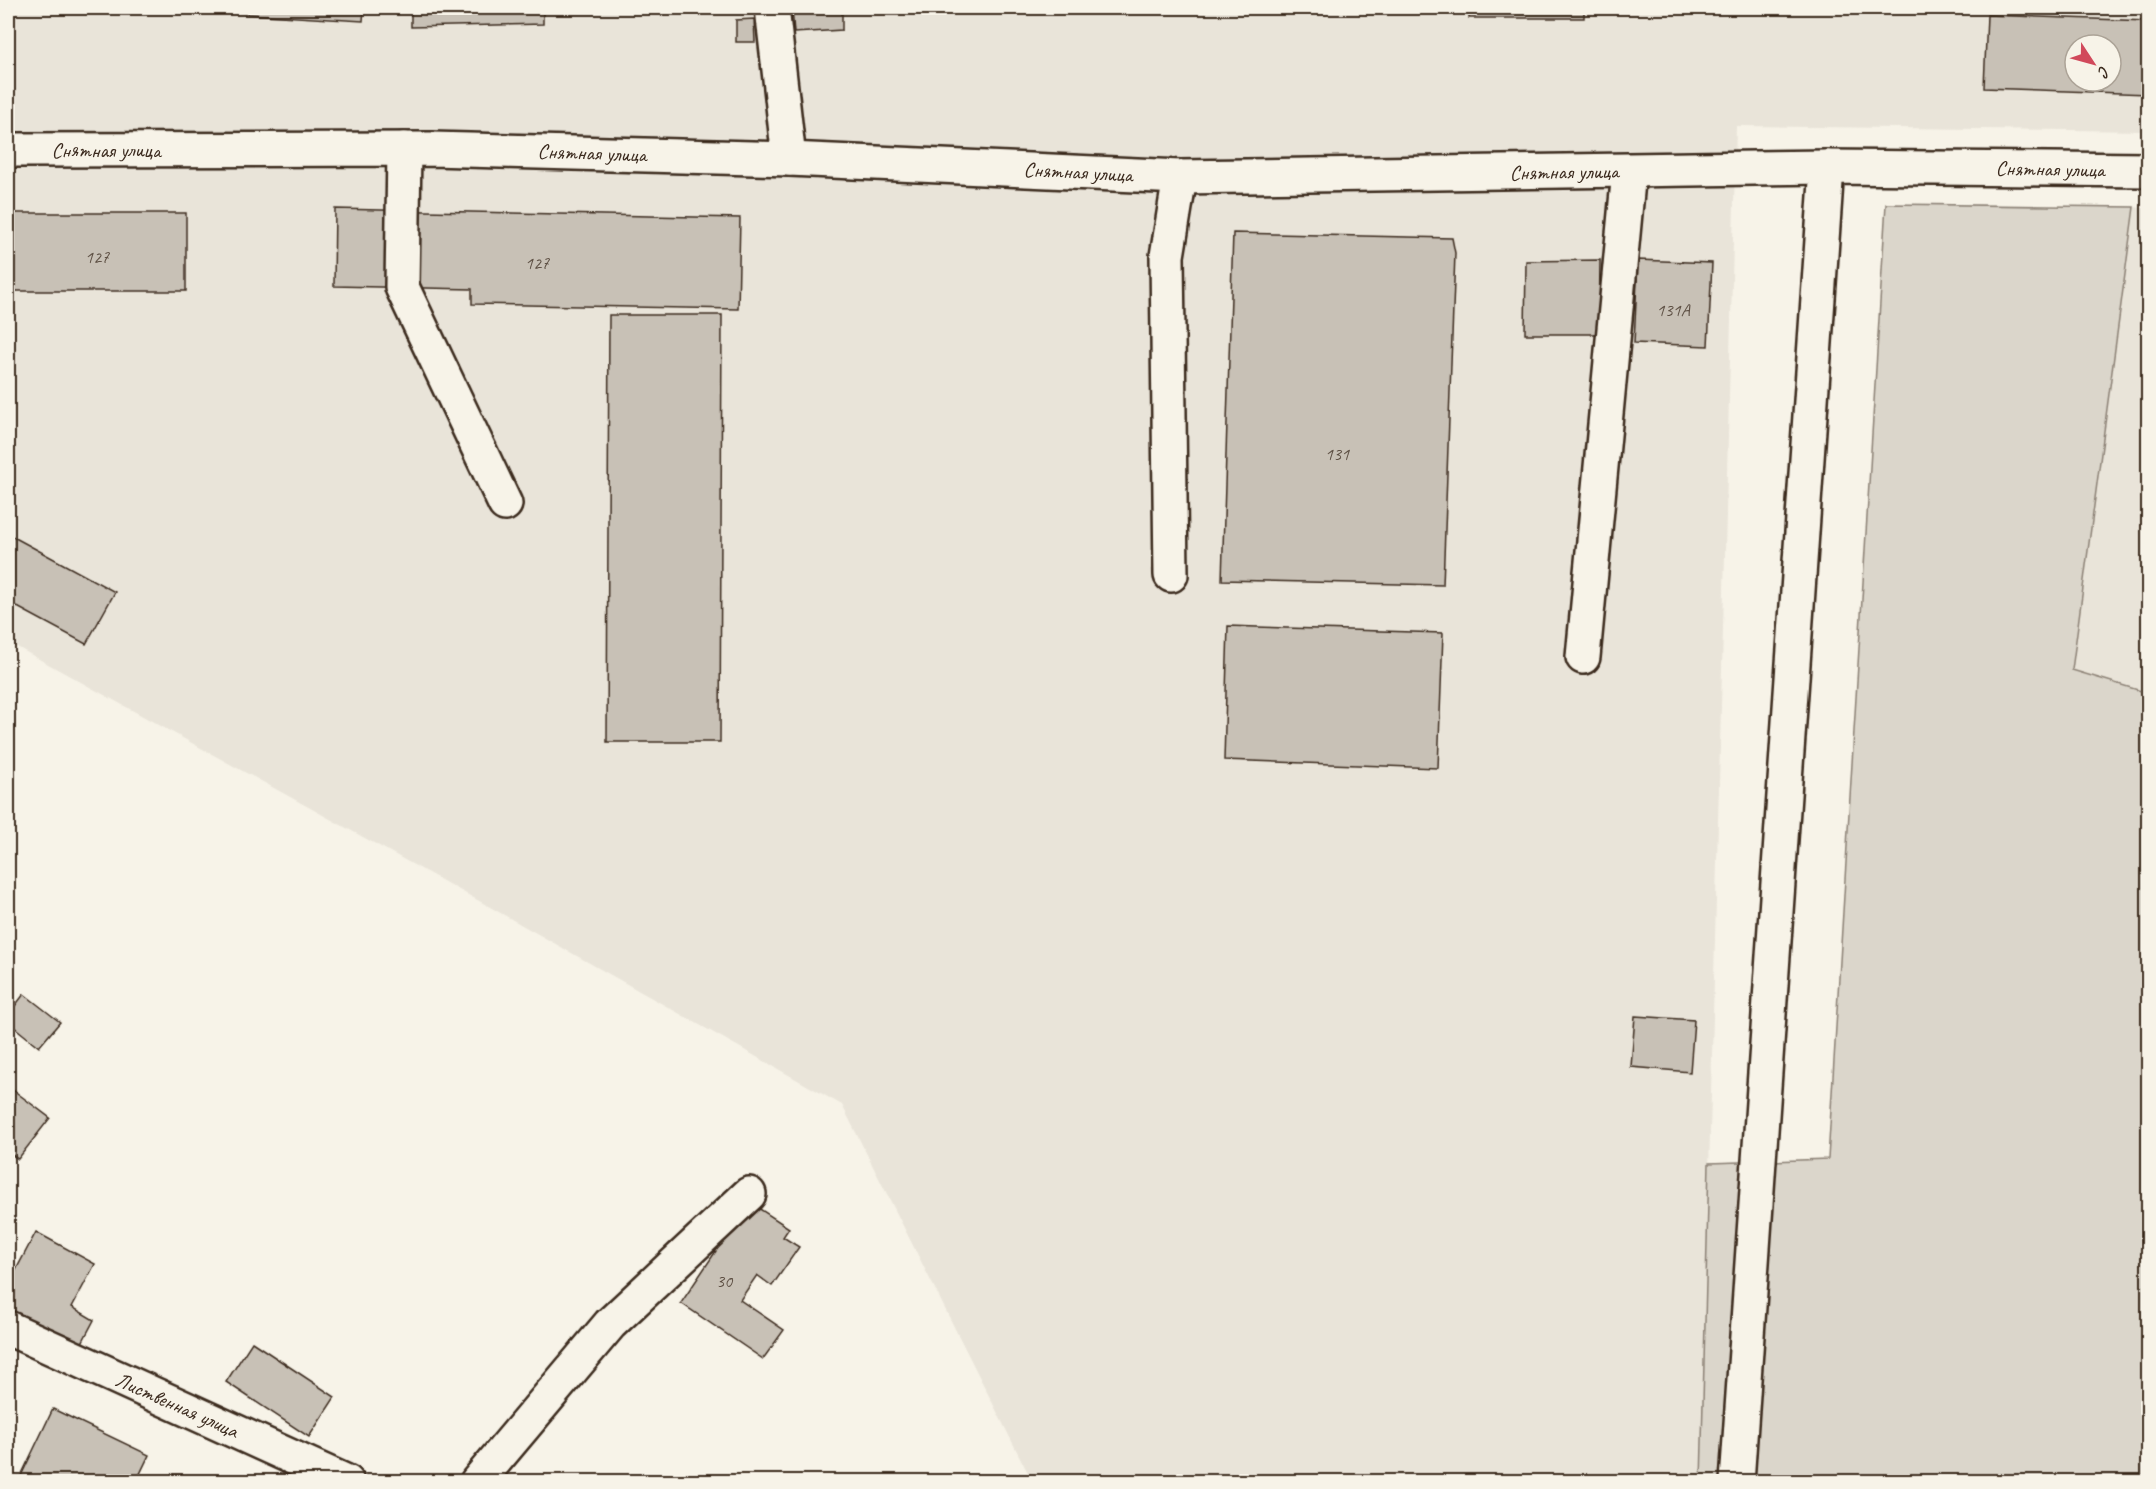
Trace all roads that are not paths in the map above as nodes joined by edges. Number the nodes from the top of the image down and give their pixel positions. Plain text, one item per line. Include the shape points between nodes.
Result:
1 (772, 8) edge
2 (404, 149) junction
3 (8, 150) edge
4 (789, 159) junction
5 (1827, 167) junction
6 (2148, 170) edge
7 (1629, 171) junction
8 (1180, 177) junction
9 (505, 504) dead end
10 (1171, 575) dead end
11 (1583, 657) dead end
12 (749, 1194) dead end
13 (8, 1328) edge
14 (347, 1482) edge
15 (477, 1482) edge
16 (1737, 1482) edge

1 - 4 street
2 - 3 street, Снятная улица
2 - 4 street, Снятная улица
2 - 9 street via 402,287
4 - 8 street, Снятная улица
5 - 6 street, Снятная улица
5 - 7 street, Снятная улица
5 - 16 street
7 - 8 street, Снятная улица
7 - 11 street
8 - 10 street via 1167,256
12 - 15 street via 610,1324
13 - 14 street, Лиственная улица

